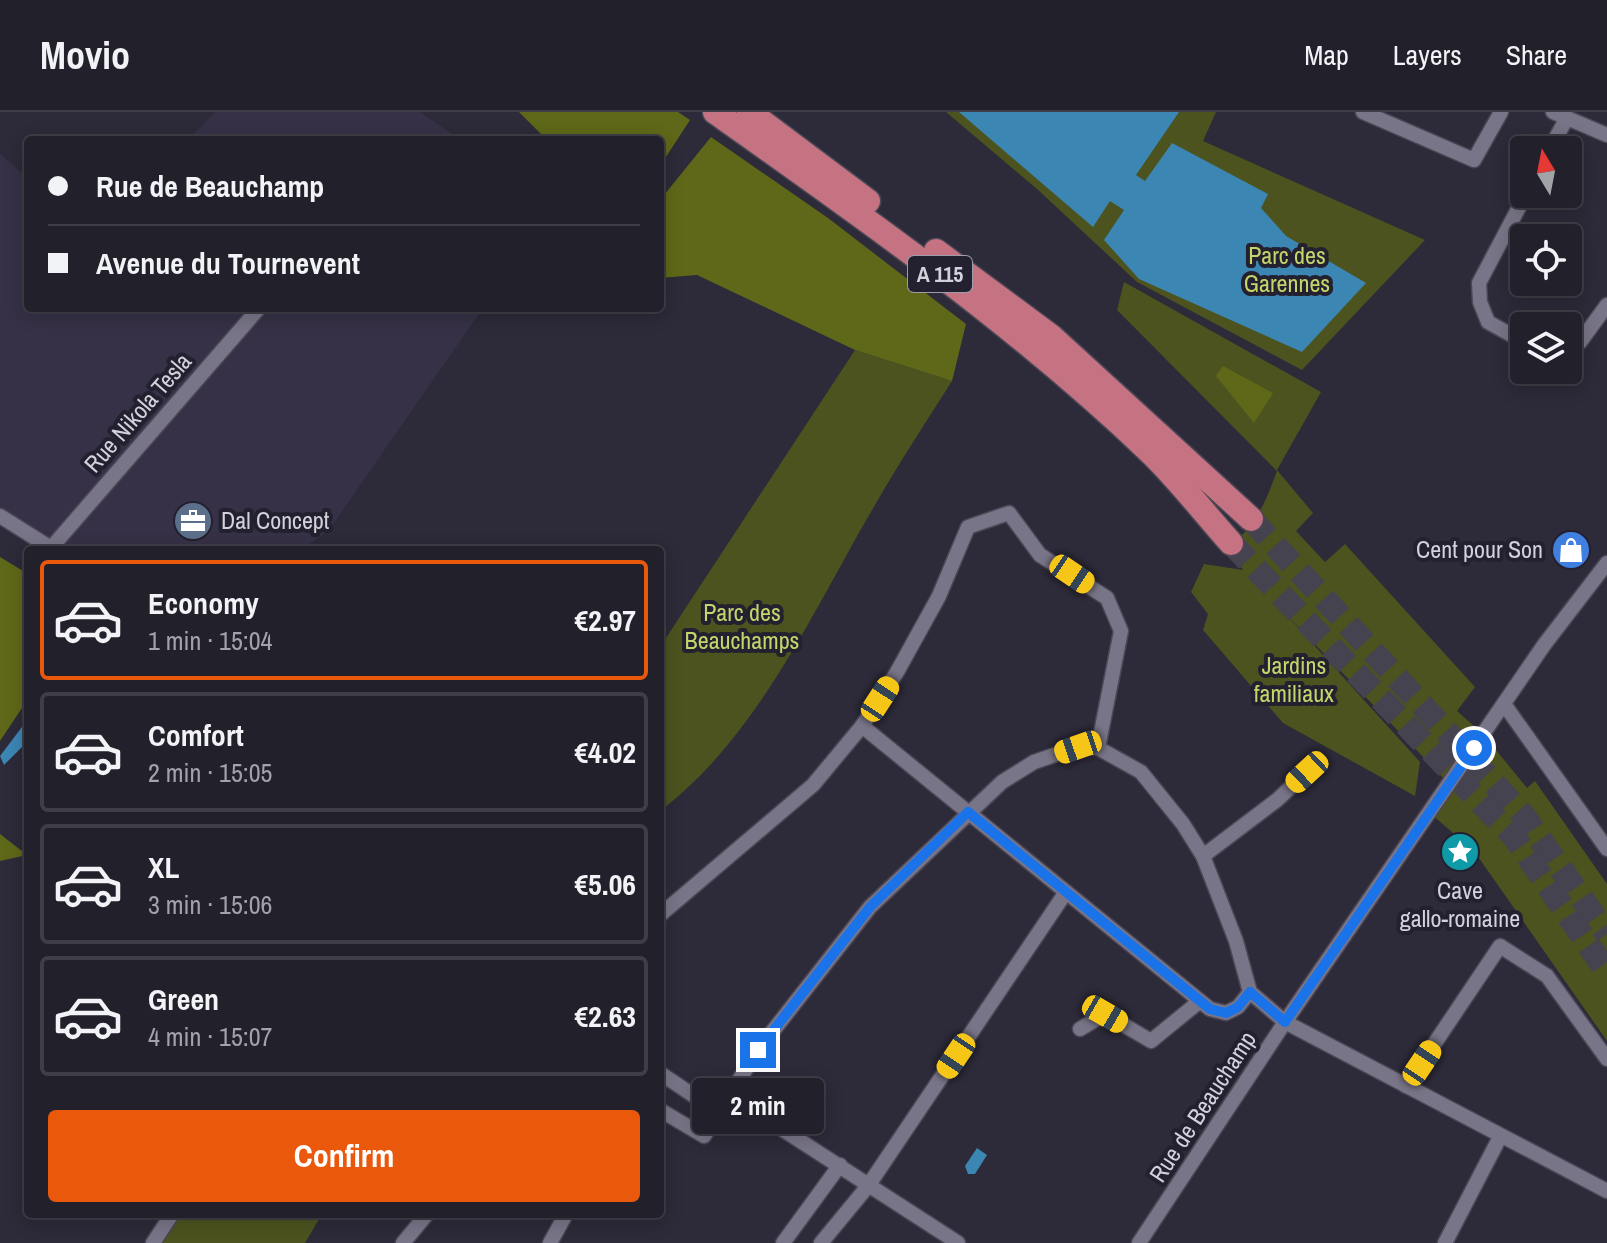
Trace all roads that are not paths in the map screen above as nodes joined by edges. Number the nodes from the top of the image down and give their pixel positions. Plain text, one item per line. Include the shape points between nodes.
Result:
1 (715, 112) edge
2 (749, 112) edge
3 (1363, 112) edge
4 (1501, 112) edge
5 (1570, 116) edge
6 (1607, 135) edge
7 (1558, 136) edge
8 (1519, 208) edge
9 (1607, 305) edge
10 (256, 312) edge
11 (1510, 334) edge
12 (1582, 339) edge
13 (0, 516) edge
14 (1251, 519) tunnel mouth
15 (1231, 543) tunnel mouth
16 (48, 546) edge
17 (56, 546) edge
18 (1607, 563) edge
19 (1504, 704) junction
20 (862, 726) junction
21 (1098, 748) junction
22 (1307, 772) dead end
23 (968, 812) junction
24 (1607, 849) edge
25 (1203, 856) junction
26 (1066, 892) junction
27 (664, 912) edge
28 (1250, 992) junction
29 (1200, 1001) junction
30 (1285, 1022) junction
31 (1080, 1029) dead end
32 (1607, 1059) edge
33 (664, 1076) edge
34 (1406, 1086) junction
35 (726, 1104) junction
36 (664, 1112) edge
37 (1500, 1137) junction
38 (840, 1165) junction
39 (868, 1186) junction
40 (1607, 1191) edge
41 (169, 1218) edge
42 (424, 1218) edge
43 (564, 1218) edge
44 (153, 1243) edge
45 (403, 1243) edge
46 (550, 1243) edge
47 (783, 1243) edge
48 (821, 1243) edge
49 (958, 1243) edge
50 (1139, 1243) edge
51 (1445, 1243) edge

1 - 15 highway, A 115 via 914,252 1033,350 1151,453
2 - 14 highway, A 115 via 1052,337
3 - 4 street via 1474,160
5 - 6 street
5 - 7 street
8 - 11 street via 1479,283 1488,322
9 - 12 street
10 - 17 street, Rue Nikola Tesla
13 - 16 street
18 - 19 street, Rue de Beauchamp
19 - 24 street
19 - 30 street, Rue de Beauchamp
20 - 21 street via 939,596 968,527 1009,513 1040,555 1107,598 1121,631
20 - 23 street
20 - 27 street via 813,785
21 - 23 street via 1078,747 1034,762
21 - 25 street via 1141,772
22 - 25 street
23 - 26 street
23 - 35 street via 870,907 758,1050
25 - 28 street
26 - 29 street
26 - 39 street
28 - 29 street via 1226,1013
28 - 30 street
29 - 31 street via 1151,1041 1105,1014
30 - 34 street
30 - 50 street, Rue de Beauchamp
32 - 34 street via 1547,976 1500,946
33 - 35 street via 706,1104
34 - 37 street
35 - 36 street via 704,1136
35 - 38 street via 751,1109
37 - 40 street
37 - 51 street
38 - 39 street
38 - 47 street
39 - 48 street
39 - 49 street
41 - 44 street
42 - 45 street
43 - 46 street

